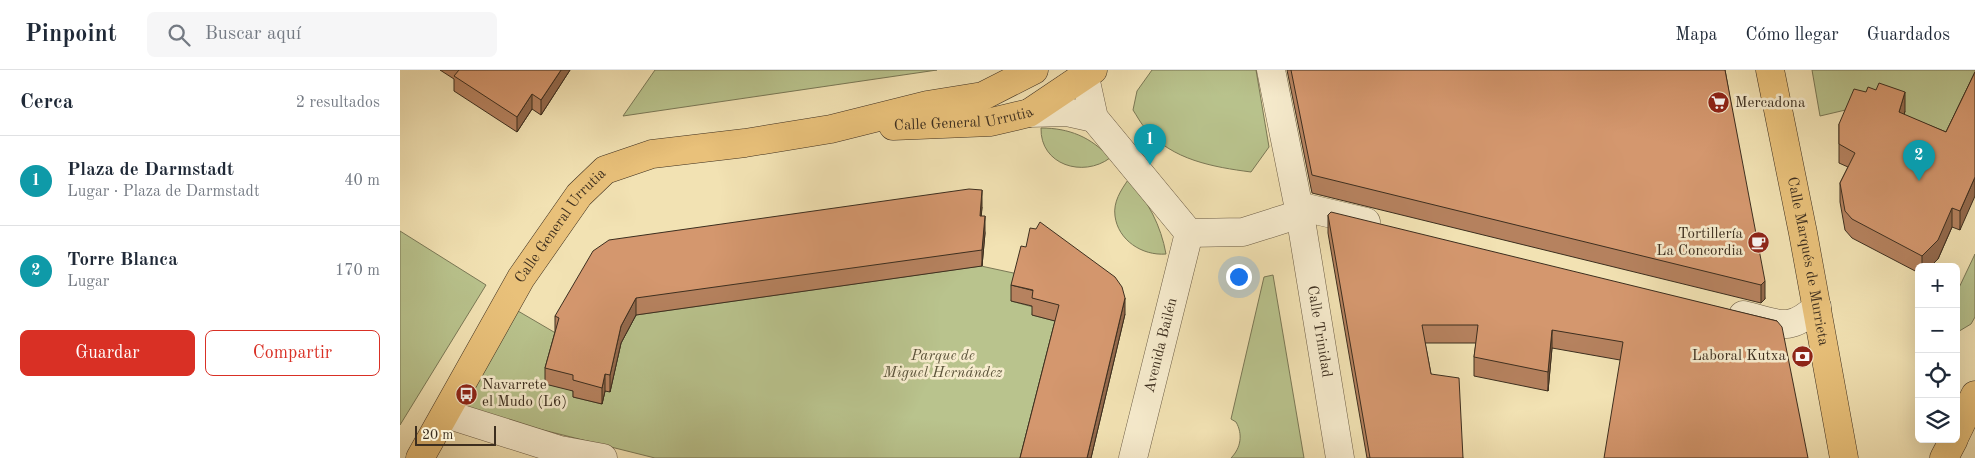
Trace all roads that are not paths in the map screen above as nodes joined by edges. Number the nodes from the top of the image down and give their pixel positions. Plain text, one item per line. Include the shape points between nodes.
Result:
1 (1034, 70) edge
2 (1271, 70) edge
3 (1770, 70) edge
4 (1088, 72) edge
5 (1029, 113) junction
6 (1094, 118) junction
7 (831, 129) junction
8 (1299, 210) junction
9 (1394, 229) edge
10 (1189, 233) junction
11 (1817, 307) junction
12 (1721, 309) edge
13 (1975, 395) edge
14 (446, 414) junction
15 (1960, 426) edge
16 (1952, 443) edge
17 (559, 454) edge
18 (1845, 456) edge
19 (420, 458) edge
20 (603, 458) edge
21 (1133, 458) edge
22 (1340, 458) edge
23 (1944, 458) edge

1 - 7 main road, Calle General Urrutia via 983,96 927,105
2 - 8 street, Calle Trinidad
3 - 11 main road, Calle Marqués de Murrieta
4 - 5 main road, Calle General Urrutia
4 - 6 street
5 - 6 street via 1067,112
5 - 7 main road, Calle General Urrutia via 991,122
6 - 10 street
7 - 14 main road, Calle General Urrutia via 652,154 606,170 579,194 521,278
8 - 9 street
8 - 10 street via 1243,232
8 - 22 street, Calle Trinidad
10 - 21 street, Avenida Bailén
11 - 12 street via 1805,318 1788,326
11 - 18 main road, Calle Marqués de Murrieta
13 - 15 main road
14 - 17 street
14 - 19 main road, Calle General Urrutia
16 - 23 main road
17 - 20 street

